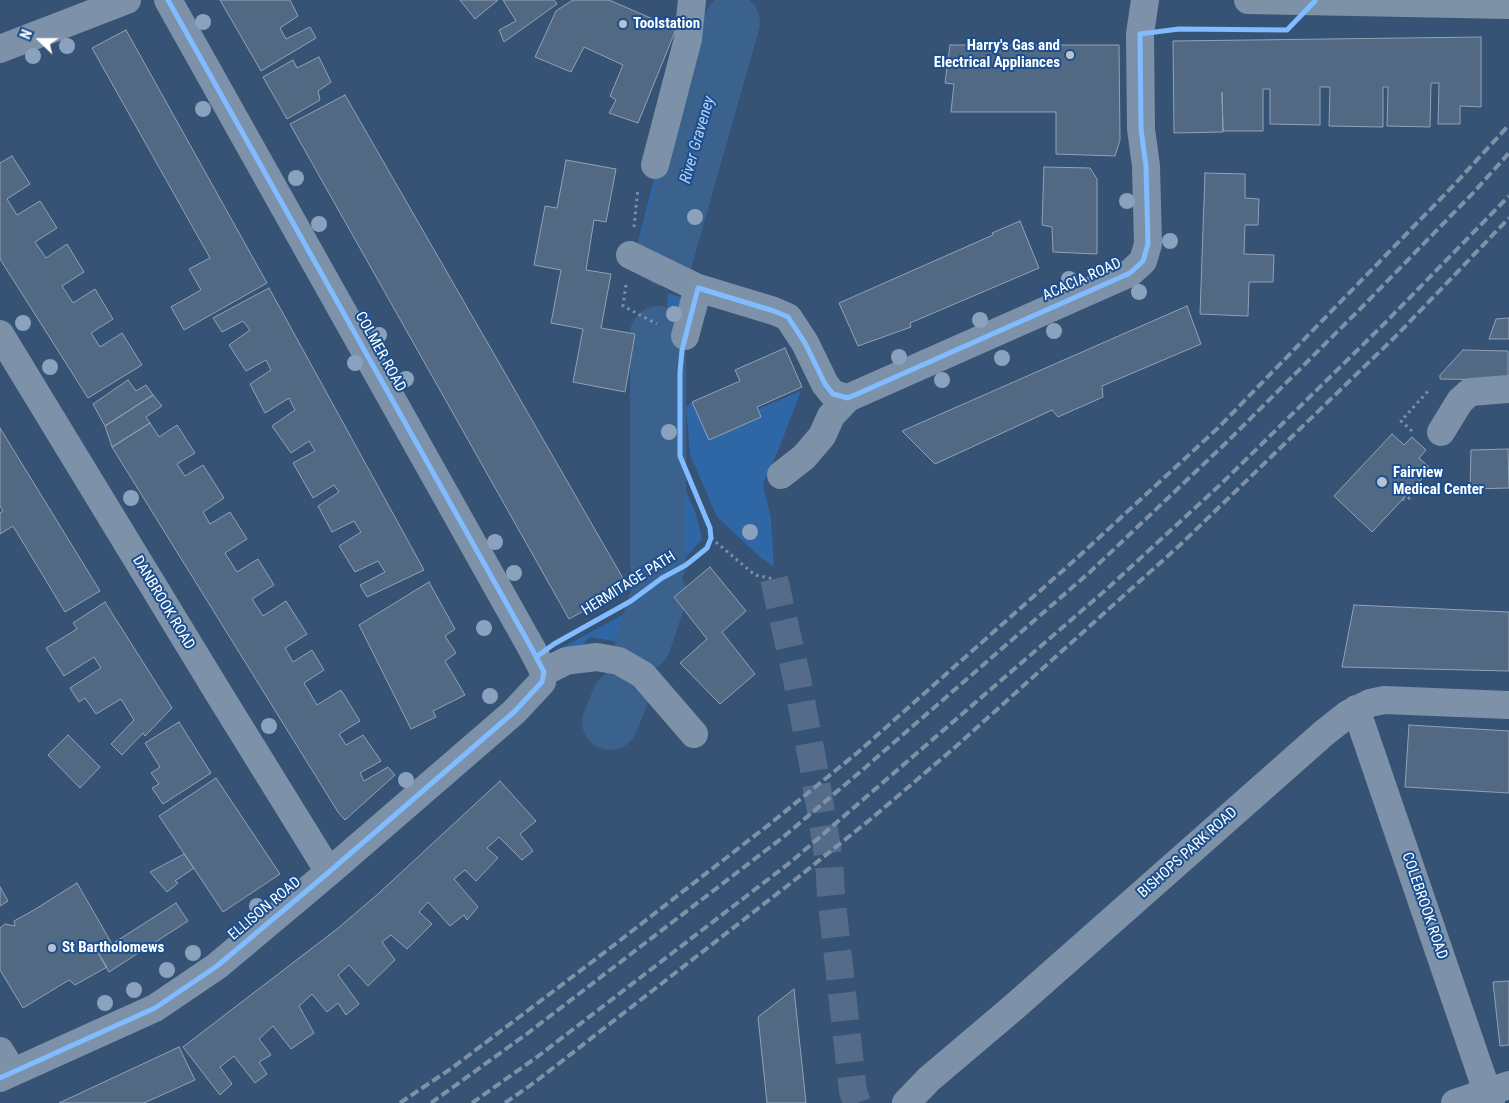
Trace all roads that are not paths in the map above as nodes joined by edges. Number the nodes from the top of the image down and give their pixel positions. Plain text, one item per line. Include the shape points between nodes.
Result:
1 (127, 0) edge
2 (168, 0) edge
3 (692, 0) edge
4 (1145, 0) edge
5 (1248, 0) edge
6 (1371, 1) edge
7 (1509, 5) edge
8 (0, 49) edge
9 (655, 165) dead end
10 (630, 255) dead end
11 (698, 288) junction
12 (0, 334) edge
13 (685, 336) road end
14 (1509, 390) edge
15 (848, 398) junction
16 (1441, 432) dead end
17 (781, 475) dead end
18 (544, 672) junction
19 (1509, 705) edge
20 (1356, 709) junction
21 (694, 734) dead end
22 (329, 872) junction
23 (4, 1067) edge
24 (1496, 1093) edge
25 (906, 1103) edge
26 (1456, 1103) edge

1 - 8 street
2 - 18 street, COLMER ROAD
3 - 9 street via 688,39
4 - 15 street, ACACIA ROAD via 1140,34 1141,129 1146,166 1148,244 1142,261 1130,273
5 - 6 highway
6 - 7 highway
10 - 11 street
11 - 13 street
11 - 15 street via 788,317 825,384 833,394
12 - 22 street, DANBROOK ROAD
14 - 16 street via 1470,392 1460,401
15 - 17 street via 831,416 822,436 804,457
18 - 21 street via 566,661 597,657 619,661 644,675
18 - 22 street, ELLISON ROAD via 542,682 514,712
19 - 20 street, BISHOPS PARK ROAD via 1384,700
20 - 24 street, COLEBROOK ROAD
20 - 25 street, BISHOPS PARK ROAD via 1324,733 929,1079
22 - 23 street, ELLISON ROAD via 217,966 155,1008
24 - 26 street

